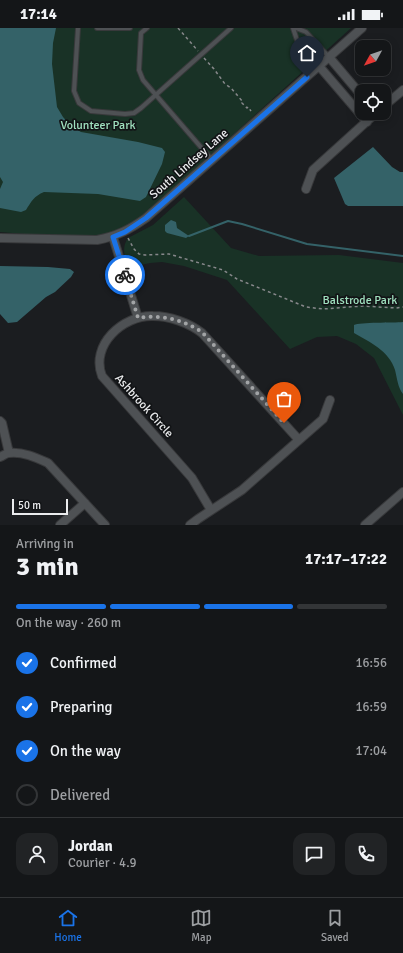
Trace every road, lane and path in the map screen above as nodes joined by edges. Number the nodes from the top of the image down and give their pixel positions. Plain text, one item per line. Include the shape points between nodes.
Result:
1 (78, 28) edge
2 (97, 28) edge
3 (130, 28) edge
4 (147, 28) edge
5 (178, 28) edge
6 (231, 28) edge
7 (292, 28) edge
8 (296, 28) edge
9 (362, 28) edge
10 (201, 55) junction
11 (329, 57) junction
12 (319, 66) junction
13 (355, 88) edge
14 (403, 90) edge
15 (156, 96) junction
16 (391, 100) edge
17 (251, 111) dead end
18 (367, 122) joint
19 (212, 160) junction
20 (306, 189) dead end
21 (125, 232) junction
22 (113, 237) junction
23 (0, 238) edge
24 (403, 307) edge
25 (138, 318) junction
26 (330, 400) dead end
27 (0, 421) edge
28 (300, 440) junction
29 (9, 453) junction
30 (0, 457) edge
31 (403, 492) edge
32 (85, 503) junction
33 (211, 510) junction
34 (60, 525) edge
35 (105, 525) edge
36 (190, 525) edge
37 (365, 525) edge

1 - 15 lane via 74,91 79,103 91,111 125,114 134,112
2 - 3 lane
4 - 15 lane via 141,33 139,70 143,80
5 - 10 path
6 - 10 lane
7 - 12 lane via 297,40
8 - 11 lane via 306,32
9 - 11 street, South Lindsey Lane
10 - 15 lane
10 - 17 path
11 - 12 street, South Lindsey Lane
11 - 13 street
12 - 18 street
12 - 19 street, South Lindsey Lane
14 - 16 street
15 - 19 lane
18 - 20 street via 313,170
19 - 21 street, South Lindsey Lane via 146,218
21 - 22 street, South Lindsey Lane
21 - 24 path via 139,254 169,254 223,270 237,279 306,307
22 - 23 street, South Lindsey Lane via 97,240
22 - 25 street
25 - 28 street, Ashbrook Circle via 161,317 202,332
25 - 33 street, Ashbrook Circle via 108,338 100,352 100,370 105,381 192,478
26 - 28 street via 323,419
27 - 29 street
28 - 33 street via 242,490
29 - 30 street
29 - 32 street via 37,457 48,464
31 - 37 street
32 - 34 street
32 - 35 street
33 - 36 street

